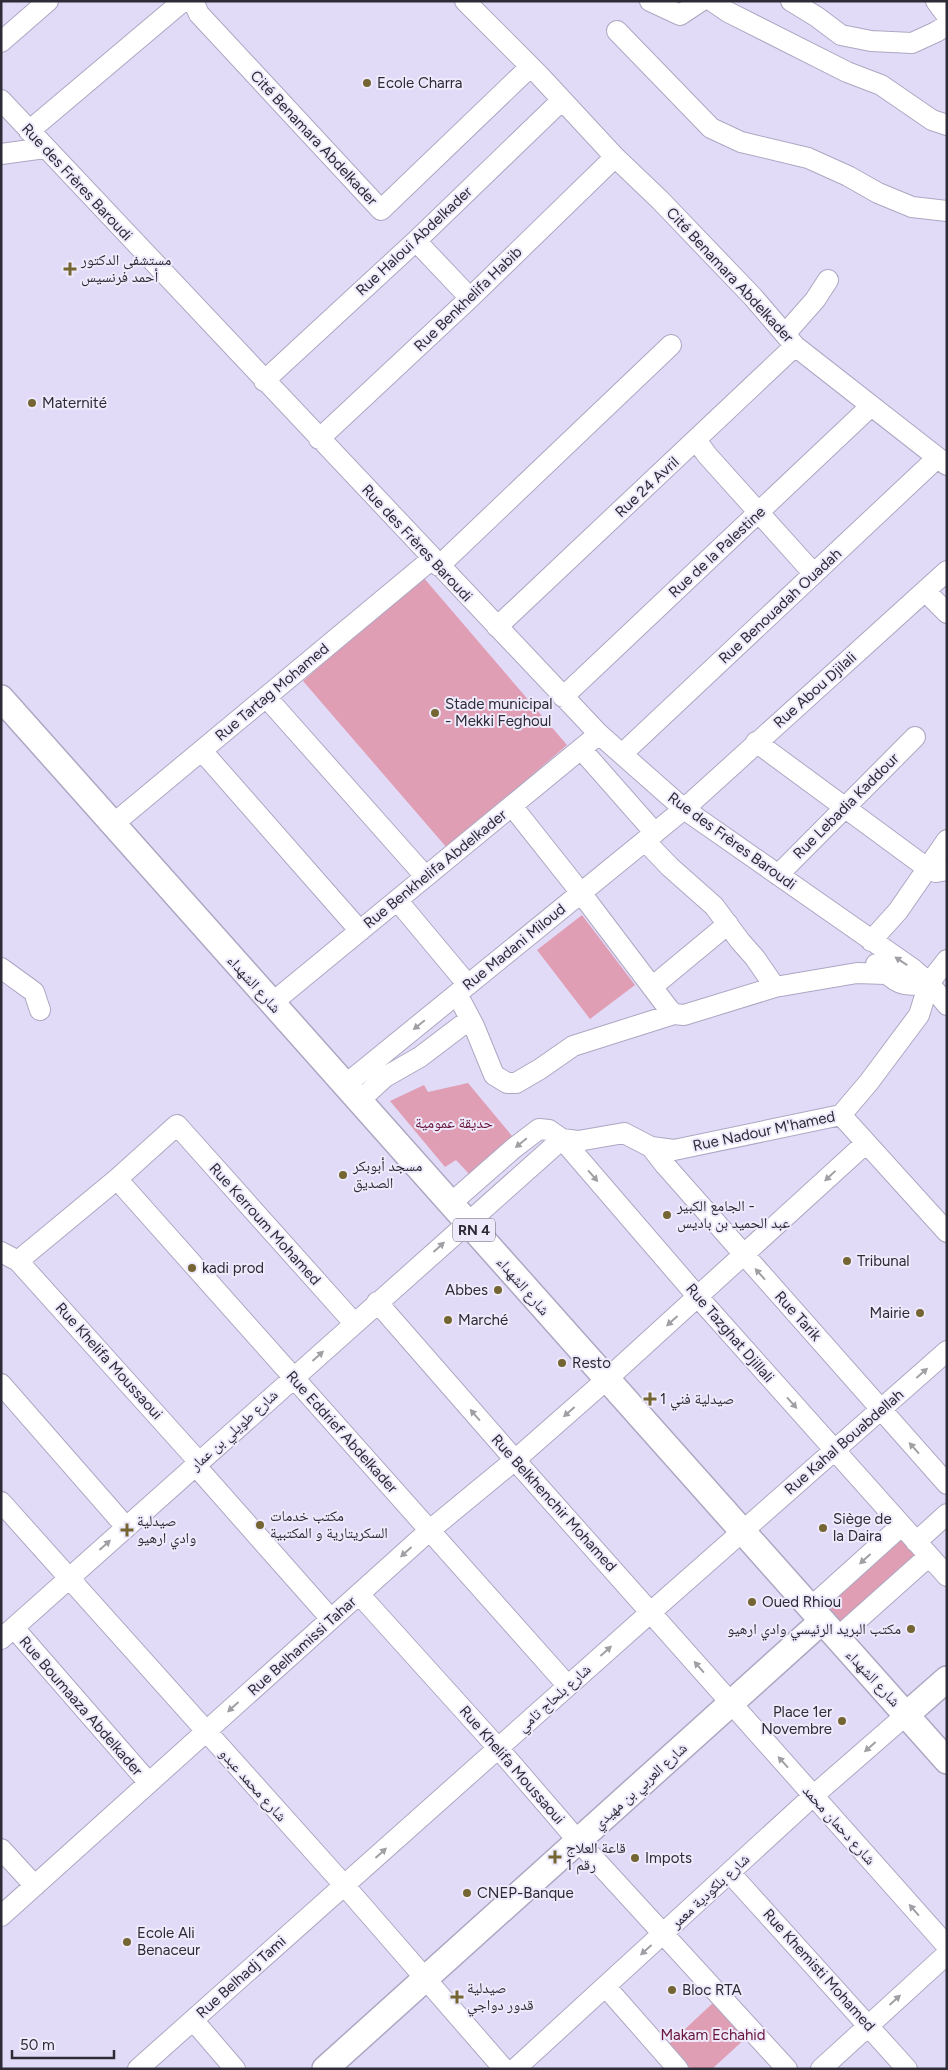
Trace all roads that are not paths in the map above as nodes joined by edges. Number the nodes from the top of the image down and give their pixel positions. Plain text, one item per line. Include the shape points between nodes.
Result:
1 (48, 1) edge
2 (183, 1) edge
3 (193, 1) edge
4 (465, 1) edge
5 (650, 1) edge
6 (701, 1) edge
7 (712, 1) edge
8 (791, 1) edge
9 (936, 1) edge
10 (947, 16) edge
11 (947, 25) edge
12 (617, 31) dead end
13 (1, 42) edge
14 (530, 67) junction
15 (1, 100) edge
16 (562, 100) junction
17 (947, 125) edge
18 (29, 131) junction
19 (45, 148) junction
20 (1, 154) edge
21 (615, 157) junction
22 (947, 211) edge
23 (416, 241) junction
24 (828, 280) dead end
25 (470, 298) junction
26 (790, 340) junction
27 (671, 345) dead end
28 (264, 381) junction
29 (871, 406) junction
30 (319, 440) junction
31 (696, 440) junction
32 (942, 462) edge
33 (760, 512) junction
34 (435, 563) junction
35 (947, 571) edge
36 (814, 574) junction
37 (925, 592) junction
38 (947, 613) edge
39 (497, 628) junction
40 (1, 698) edge
41 (267, 698) junction
42 (564, 698) junction
43 (599, 734) junction
44 (915, 737) dead end
45 (756, 742) junction
46 (580, 749) junction
47 (202, 751) junction
48 (622, 754) junction
49 (512, 806) junction
50 (845, 807) junction
51 (684, 809) junction
52 (112, 825) junction
53 (650, 837) junction
54 (947, 840) edge
55 (927, 868) junction
56 (947, 870) edge
57 (778, 875) junction
58 (425, 876) junction
59 (581, 893) junction
60 (397, 900) junction
61 (728, 924) junction
62 (360, 931) junction
63 (871, 941) junction
64 (947, 960) edge
65 (1, 968) edge
66 (886, 974) junction
67 (929, 983) junction
68 (652, 987) junction
69 (775, 987) junction
70 (462, 990) junction
71 (272, 1003) junction
72 (947, 1005) edge
73 (40, 1010) dead end
74 (674, 1014) junction
75 (470, 1019) junction
76 (352, 1093) junction
77 (841, 1115) junction
78 (562, 1139) junction
79 (866, 1143) junction
80 (651, 1147) junction
81 (116, 1178) junction
82 (458, 1213) junction
83 (947, 1232) edge
84 (744, 1256) junction
85 (10, 1257) edge
86 (698, 1297) junction
87 (377, 1302) junction
88 (354, 1323) junction
89 (947, 1351) edge
90 (294, 1377) junction
91 (606, 1380) junction
92 (1, 1384) edge
93 (881, 1410) junction
94 (834, 1450) junction
95 (515, 1460) junction
96 (197, 1463) junction
97 (947, 1484) edge
98 (1, 1502) edge
99 (947, 1514) edge
100 (901, 1526) junction
101 (126, 1527) junction
102 (430, 1530) junction
103 (741, 1532) junction
104 (923, 1549) junction
105 (947, 1576) edge
106 (69, 1578) junction
107 (359, 1594) junction
108 (650, 1612) junction
109 (331, 1619) junction
110 (822, 1623) junction
111 (7, 1633) edge
112 (947, 1679) edge
113 (568, 1686) junction
114 (731, 1704) junction
115 (906, 1715) junction
116 (206, 1732) junction
117 (498, 1748) junction
118 (947, 1761) edge
119 (149, 1783) junction
120 (814, 1796) junction
121 (578, 1842) junction
122 (1, 1849) edge
123 (730, 1872) junction
124 (344, 1885) junction
125 (35, 1886) junction
126 (1, 1916) edge
127 (664, 1934) junction
128 (947, 1946) edge
129 (947, 1954) edge
130 (426, 1980) junction
131 (606, 1987) junction
132 (193, 2020) junction
133 (869, 2024) junction
134 (138, 2069) edge
135 (236, 2069) edge
136 (325, 2069) edge
137 (504, 2069) edge
138 (515, 2069) edge
139 (678, 2069) edge
140 (787, 2069) edge
141 (821, 2069) edge
142 (907, 2069) edge

1 - 13 street
2 - 18 street
3 - 14 street, Cité Benamara Abdelkader via 199,14 381,210
4 - 14 street, Cité Benamara Abdelkader
5 - 6 street via 680,15
7 - 17 street via 847,72 881,85 932,120
8 - 11 street via 841,35 872,41 912,43
9 - 10 street
12 - 22 street via 711,128 741,142 808,158 912,207
14 - 16 street, Cité Benamara Abdelkader
15 - 18 street, Rue des Frères Baroudi
16 - 21 street, Cité Benamara Abdelkader
16 - 23 street, Rue Haloui Abdelkader
18 - 19 street, Rue des Frères Baroudi
19 - 20 street
19 - 28 street, Rue des Frères Baroudi
21 - 25 street, Rue Benkhelifa Habib
21 - 26 street, Cité Benamara Abdelkader via 753,297
23 - 25 street
23 - 28 street, Rue Haloui Abdelkader
24 - 26 street, Rue 24 Avril
25 - 30 street, Rue Benkhelifa Habib
26 - 29 street, Cité Benamara Abdelkader
26 - 31 street, Rue 24 Avril
27 - 34 street, Rue Tartag Mohamed
28 - 30 street, Rue des Frères Baroudi
29 - 32 street, Cité Benamara Abdelkader
29 - 33 street, Rue de la Palestine
30 - 34 street, Rue des Frères Baroudi
31 - 33 street
31 - 39 street, Rue 24 Avril
32 - 36 street, Rue Benouadah Ouadah
33 - 36 street
33 - 42 street, Rue de la Palestine
34 - 39 street, Rue des Frères Baroudi
34 - 41 street, Rue Tartag Mohamed
35 - 37 street, Rue Abou Djilali
36 - 48 street, Rue Benouadah Ouadah
37 - 38 street
37 - 45 street, Rue Abou Djilali
39 - 42 street, Rue des Frères Baroudi
40 - 52 main road, شارع الشهداء / RN 4
41 - 47 street, Rue Tartag Mohamed
41 - 58 street
42 - 43 street, Rue des Frères Baroudi
43 - 46 street, Rue Benkhelifa Abdelkader
43 - 48 street, Rue des Frères Baroudi
44 - 50 street, Rue Lebadia Kaddour
45 - 50 street
45 - 51 street, Rue Abou Djilali
46 - 49 street, Rue Benkhelifa Abdelkader
46 - 53 street
47 - 52 street, Rue Tartag Mohamed
47 - 62 street
48 - 51 street, Rue des Frères Baroudi
49 - 58 street, Rue Benkhelifa Abdelkader
49 - 59 street
50 - 55 street
50 - 57 street, Rue Lebadia Kaddour
51 - 53 street, Rue Madani Miloud
51 - 57 street, Rue des Frères Baroudi
52 - 71 main road, شارع الشهداء / RN 4
53 - 59 street, Rue Madani Miloud
53 - 61 street via 670,867 714,906
54 - 55 street
55 - 56 street via 936,872
55 - 63 street via 898,911
57 - 63 street, Rue des Frères Baroudi
58 - 60 street, Rue Benkhelifa Abdelkader
59 - 68 street
59 - 70 street, Rue Madani Miloud
60 - 62 street, Rue Benkhelifa Abdelkader
60 - 70 street
61 - 68 street
61 - 69 street
62 - 71 street, Rue Benkhelifa Abdelkader
63 - 66 street via 870,953 874,962
67 -> 63 street, Rue des Frères Baroudi via 914,969
64 - 67 street
65 - 73 street via 34,992
66 - 67 street via 910,987
66 - 69 street via 857,973
67 - 72 street
67 - 77 street, Rue Nadour M'hamed via 919,1015
68 - 74 street
69 - 74 street via 684,1015
70 - 75 street
70 -> 76 street, Rue Madani Miloud
71 - 76 main road, شارع الشهداء / RN 4
74 - 75 street via 573,1046 516,1083 507,1083 494,1075
75 - 76 street via 420,1057
76 - 82 main road, شارع الشهداء / RN 4
77 - 79 street
77 - 80 street, Rue Nadour M'hamed via 674,1150
78 - 80 street, Rue Nadour M'hamed via 578,1141 624,1133
78 - 82 street
78 -> 86 street, Rue Tazghat Djillali
79 - 83 street
79 -> 84 street, Rue Belhamissi Tahar
80 - 84 street, Rue Tarik
81 - 85 street
81 - 88 street, Rue Kerroum Mohamed via 176,1124
81 - 90 street, Rue Eddrief Abdelkader
87 -> 82 street, شارع طويلي بن عمار
82 - 91 main road, شارع الشهداء / RN 4
84 - 86 street, Rue Belhamissi Tahar
93 -> 84 street, Rue Tarik
85 - 96 street, Rue Khelifa Moussaoui
86 -> 91 street, Rue Belhamissi Tahar
86 -> 94 street, Rue Tazghat Djillali
87 - 88 street, شارع طويلي بن عمار
95 -> 87 street, Rue Belkhenchir Mohamed
90 -> 88 street, شارع طويلي بن عمار
93 -> 89 street, Rue Kahal Bouabdellah
90 - 96 street, شارع طويلي بن عمار
90 - 102 street, Rue Eddrief Abdelkader
91 -> 95 street, Rue Belhamissi Tahar
91 - 103 main road, شارع الشهداء / RN 4
92 - 101 street
93 - 94 street, Rue Kahal Bouabdellah
97 -> 93 street, Rue Tarik
94 - 100 street, Rue Tazghat Djillali
94 - 103 street, Rue Kahal Bouabdellah
95 - 102 street, Rue Belhamissi Tahar
95 - 108 street, Rue Belkhenchir Mohamed
96 - 101 street, شارع طويلي بن عمار
96 - 109 street, Rue Khelifa Moussaoui
98 - 106 street, شارع محمد عبدو
99 - 104 street
100 - 104 street, Rue Tazghat Djillali
100 -> 110 street
106 -> 101 street, شارع طويلي بن عمار
102 -> 107 street, Rue Belhamissi Tahar
102 - 113 street, Rue Eddrief Abdelkader
103 - 108 street, شارع بلحاج تامي
103 - 110 main road, شارع الشهداء / RN 4
104 - 105 street, Rue Tazghat Djillali
104 - 110 street
106 - 111 street, شارع طويلي بن عمار
106 - 116 street, شارع محمد عبدو
107 - 109 street, Rue Belhamissi Tahar
107 - 117 street, Rue Khelifa Moussaoui
113 -> 108 street, شارع بلحاج تامي
114 -> 108 street, Rue Belkhenchir Mohamed
109 -> 116 street, Rue Belhamissi Tahar
110 - 114 main road, شارع العربي بن مهيدي
110 - 115 main road, شارع الشهداء / RN 4
111 - 119 street, Rue Boumaaza Abdelkader
112 - 115 main road
113 - 117 street, شارع بلحاج تامي
120 -> 114 street, شارع دحمان محمد
114 - 121 main road, شارع العربي بن مهيدي
115 - 118 main road, شارع الشهداء / RN 4
115 -> 120 street, شارع بلكودية معمر
116 - 119 street, Rue Belhamissi Tahar
116 - 124 street, شارع محمد عبدو
117 - 121 street, Rue Khelifa Moussaoui
124 -> 117 street, شارع بلحاج تامي
119 - 125 street, Rue Belhamissi Tahar
120 - 123 street, شارع بلكودية معمر
128 -> 120 street, شارع دحمان محمد
121 - 127 street, Rue Khelifa Moussaoui
121 - 130 main road, شارع العربي بن مهيدي
122 - 125 street
123 - 127 street, شارع بلكودية معمر
123 - 133 street, Rue Khemisti Mohamed
124 - 130 street, شارع محمد عبدو
124 - 132 street, Rue Belhadj Tami
125 - 126 street, Rue Belhamissi Tahar
127 -> 131 street, شارع بلكودية معمر
127 - 140 street, Rue Khelifa Moussaoui
133 -> 129 street
130 - 136 main road, شارع العربي بن مهيدي
130 - 137 street, شارع محمد عبدو
131 - 138 street, شارع بلكودية معمر
131 - 139 street
132 - 134 street, Rue Belhadj Tami
132 - 135 street
133 - 141 street
133 - 142 street, Rue Khemisti Mohamed

